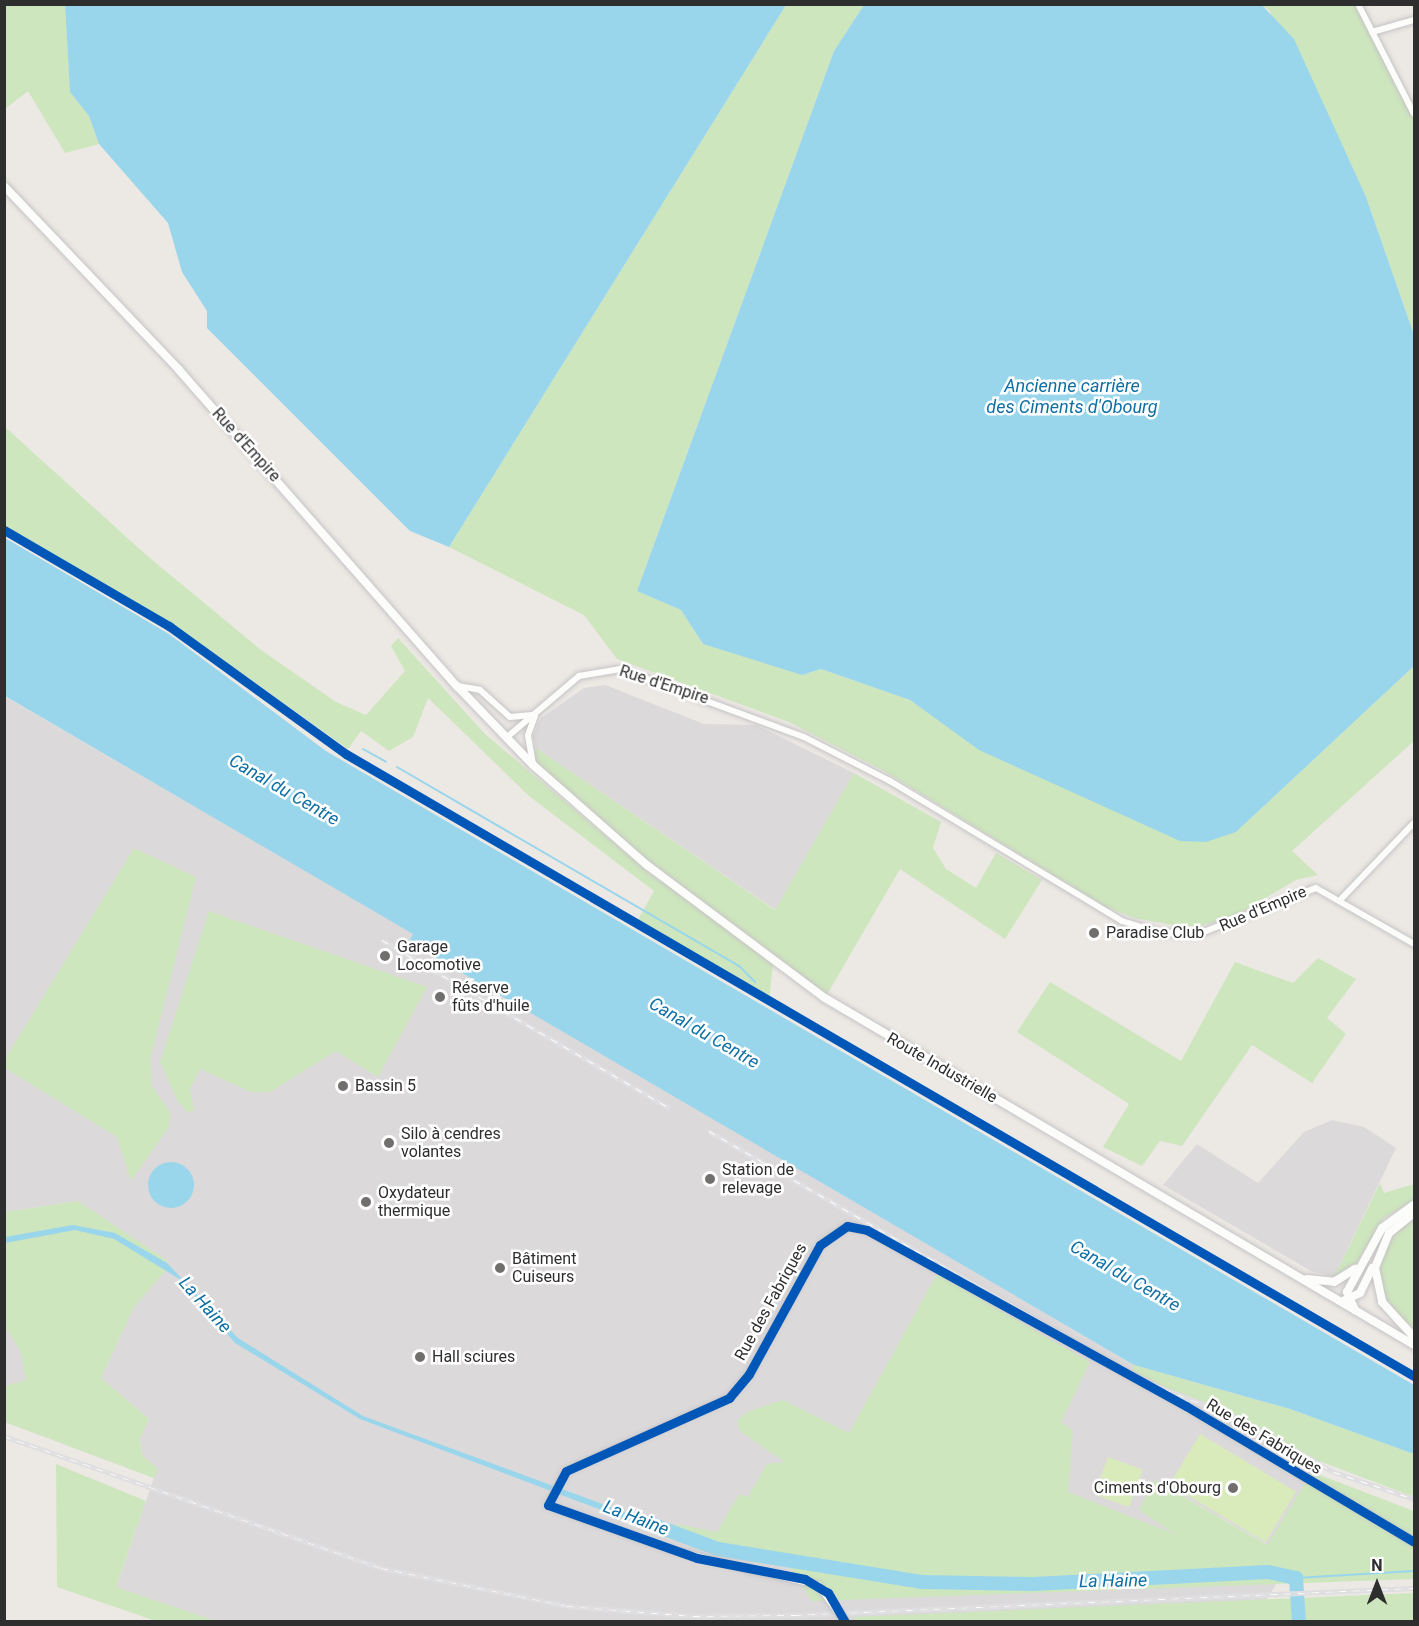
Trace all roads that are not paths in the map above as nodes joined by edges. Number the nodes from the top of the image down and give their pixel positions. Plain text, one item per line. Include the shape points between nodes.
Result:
1 (1358, 4) edge
2 (1414, 20) edge
3 (1372, 32) junction
4 (1414, 114) edge
5 (4, 186) edge
6 (457, 686) junction
7 (538, 713) junction
8 (506, 738) junction
9 (533, 765) junction
10 (1414, 823) edge
11 (1341, 898) junction
12 (1414, 944) edge
13 (1414, 1205) edge
14 (1414, 1213) edge
15 (1382, 1228) junction
16 (1375, 1260) junction
17 (1293, 1273) junction
18 (1348, 1300) junction
19 (1337, 1301) junction
20 (1358, 1314) junction
21 (1414, 1337) edge
22 (1414, 1345) edge
23 (1414, 1542) edge
24 (845, 1622) edge

1 - 3 street
2 - 3 street
3 - 4 street
5 - 6 main road, Rue d'Empire via 180,370
6 - 7 street via 480,690 510,717
6 - 8 main road, Rue d'Empire
7 - 8 street, Rue d'Empire
7 - 9 street via 528,735
7 - 11 street, Rue d'Empire via 579,676 610,668 632,673 804,737 890,781 1100,911 1161,933 1201,933 1231,925 1309,888
8 - 9 main road, Route Industrielle
9 - 17 main road, Route Industrielle via 655,872 796,979
10 - 11 street
11 - 12 street, Rue d'Empire
13 - 15 main road
14 - 16 main road via 1389,1233
15 - 17 main road via 1343,1280 1312,1281
15 - 18 main road via 1349,1287
16 - 18 main road via 1364,1287
16 - 21 main road via 1382,1302
17 - 19 main road, Route Industrielle
18 - 19 main road
18 - 20 main road
19 - 20 main road, Route Industrielle
20 - 22 main road, Route Industrielle
23 - 24 street, Rue des Fabriques, bridge via 1186,1406 867,1230 848,1226 820,1245 749,1374 729,1398 572,1468 557,1480 548,1505 672,1550 818,1585

